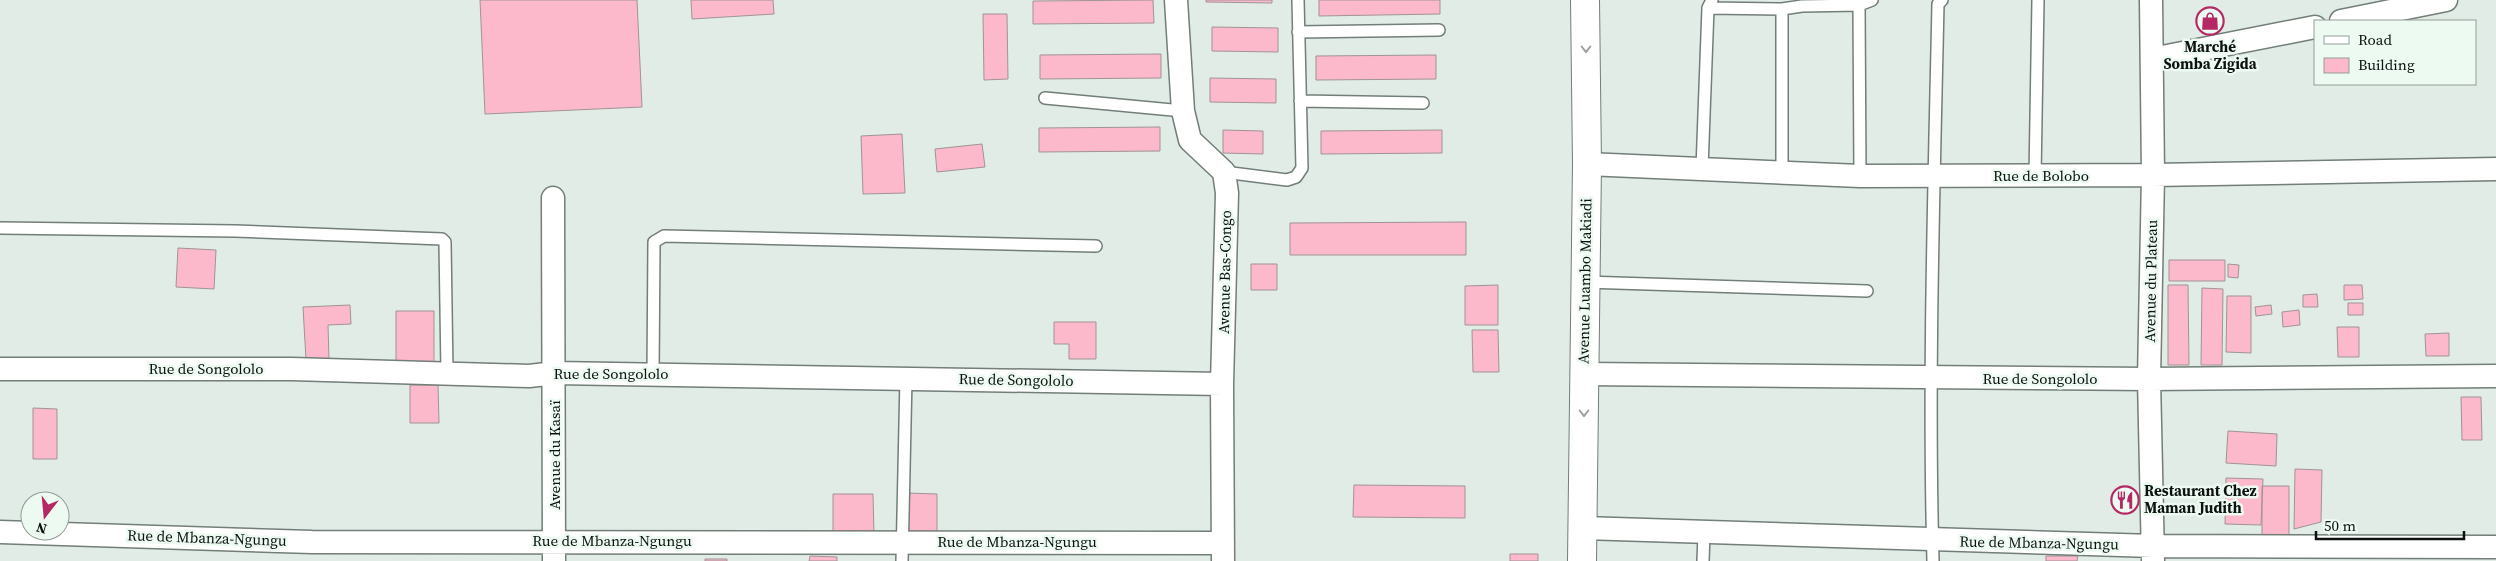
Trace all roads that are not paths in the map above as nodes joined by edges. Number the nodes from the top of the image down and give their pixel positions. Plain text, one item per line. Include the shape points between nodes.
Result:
1 (1176, 0) edge
2 (1298, 0) edge
3 (1585, 0) edge
4 (1872, 0) edge
5 (1942, 0) edge
6 (2038, 0) edge
7 (2151, 0) edge
8 (2446, 0) edge
9 (1802, 3) edge
10 (1710, 4) edge
11 (1859, 5) junction
12 (1782, 9) junction
13 (2346, 20) edge
14 (2314, 26) edge
15 (1439, 30) dead end
16 (1298, 32) junction
17 (2152, 59) junction
18 (1045, 98) dead end
19 (1300, 101) junction
20 (1423, 103) dead end
21 (1183, 112) junction
22 (1587, 164) junction
23 (1702, 168) junction
24 (2496, 169) edge
25 (1224, 172) junction
26 (1782, 173) junction
27 (2153, 175) junction
28 (1860, 176) junction
29 (1934, 176) junction
30 (2035, 176) junction
31 (553, 198) dead end
32 (0, 228) edge
33 (1096, 246) dead end
34 (1585, 282) junction
35 (1867, 291) dead end
36 (0, 369) edge
37 (555, 373) junction
38 (447, 374) junction
39 (653, 374) junction
40 (1584, 374) junction
41 (2496, 376) edge
42 (906, 378) junction
43 (1932, 379) junction
44 (2149, 379) junction
45 (1222, 384) junction
46 (1583, 528) junction
47 (0, 532) edge
48 (1704, 533) junction
49 (2496, 548) edge
50 (554, 551) edge
51 (902, 551) edge
52 (1932, 551) edge
53 (1223, 552) edge
54 (2153, 554) edge
55 (1582, 561) edge
56 (1703, 561) edge

1 - 21 street
2 - 16 lane
3 -> 22 main road, Avenue Luambo Makiadi
4 - 11 lane
5 - 29 lane via 1938,4
6 - 30 lane
7 - 17 street, Avenue du Plateau
8 - 13 street
9 - 11 lane
9 - 12 lane
10 - 12 lane
10 - 23 lane
11 - 28 lane
12 - 26 lane
14 - 17 street
15 - 16 lane
16 - 19 lane
17 - 27 street, Avenue du Plateau
18 - 21 lane
19 - 20 lane
19 - 25 lane via 1302,168 1296,177 1287,180
21 - 25 street via 1190,140
22 - 23 street, Rue de Bolobo
22 - 34 main road, Avenue Luambo Makiadi
23 - 26 street, Rue de Bolobo
24 - 27 street, Rue de Bolobo
25 - 45 street, Avenue Bas-Congo via 1227,193
26 - 28 street, Rue de Bolobo
27 - 30 street, Rue de Bolobo
27 - 44 street, Avenue du Plateau
28 - 29 street, Rue de Bolobo
29 - 30 street, Rue de Bolobo
29 - 43 lane
31 - 37 street, Avenue du Kasaï
32 - 38 lane via 235,231 442,239 446,242
33 - 39 lane via 664,236 654,242
34 - 35 lane
34 - 40 main road, Avenue Luambo Makiadi
36 - 38 street, Rue de Songololo via 292,369
37 - 38 street, Rue de Songololo via 529,376
37 - 39 street, Rue de Songololo
37 - 50 street, Avenue du Kasaï
39 - 42 street, Rue de Songololo
40 - 43 street, Rue de Songololo
40 -> 46 main road, Avenue Luambo Makiadi
41 - 44 street, Rue de Songololo
42 - 45 street, Rue de Songololo
42 - 51 lane
43 - 44 street, Rue de Songololo
43 - 52 lane
44 - 54 street, Avenue du Plateau
45 - 53 street, Avenue Bas-Congo
46 - 48 street, Rue de Mbanza-Ngungu
46 - 55 main road, Avenue Luambo Makiadi
47 - 50 street, Rue de Mbanza-Ngungu
48 - 52 street, Rue de Mbanza-Ngungu
48 - 56 lane
49 - 54 street, Rue de Mbanza-Ngungu
50 - 51 street, Rue de Mbanza-Ngungu
51 - 53 street, Rue de Mbanza-Ngungu
52 - 54 street, Rue de Mbanza-Ngungu

